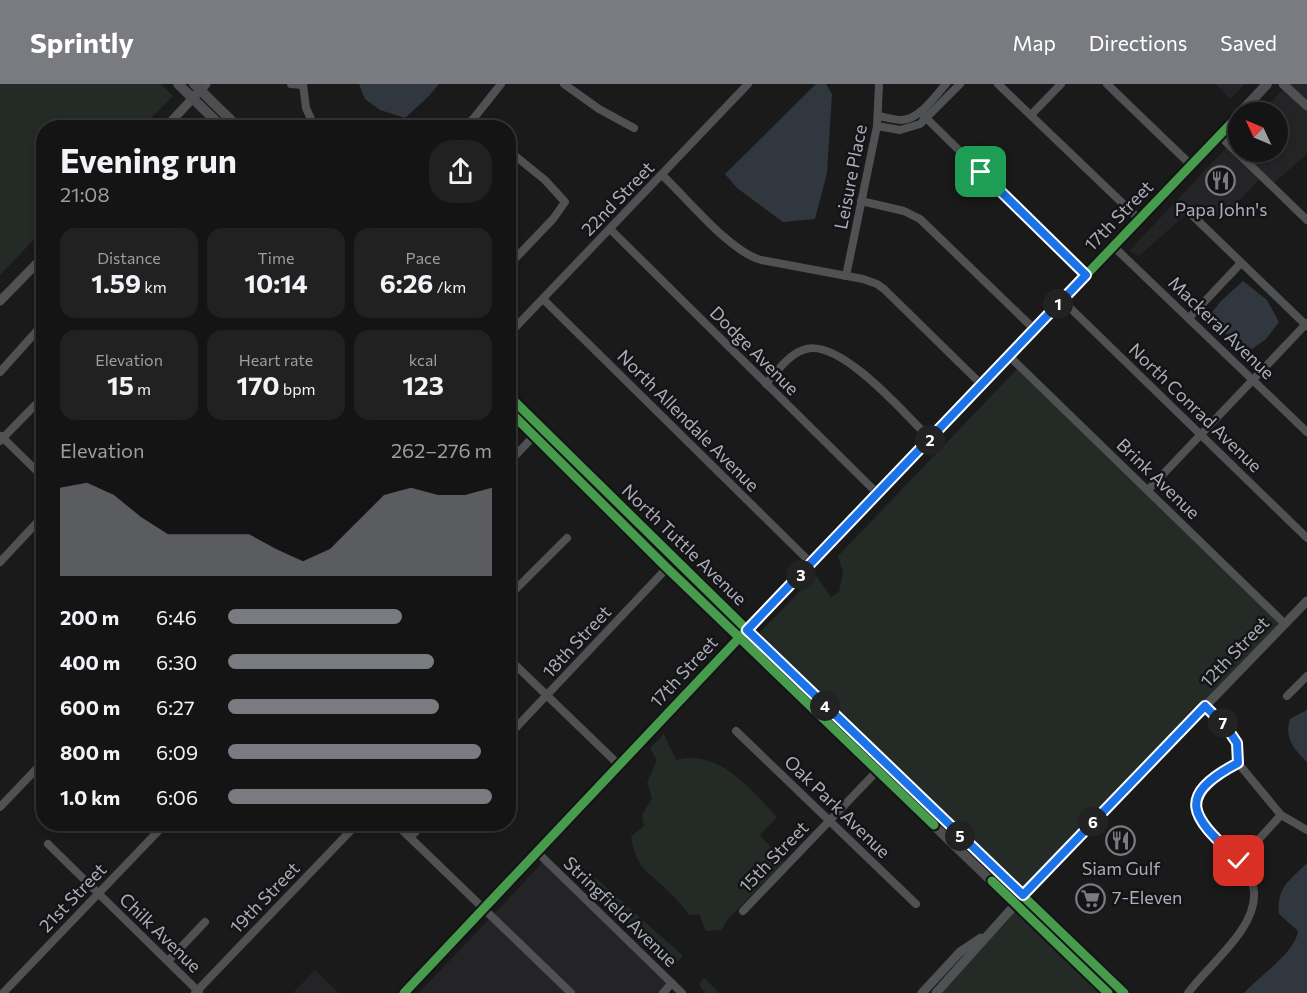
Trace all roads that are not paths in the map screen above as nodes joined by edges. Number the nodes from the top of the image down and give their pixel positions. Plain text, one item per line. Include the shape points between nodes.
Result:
1 (178, 84) edge
2 (291, 84) edge
3 (303, 84) edge
4 (501, 84) edge
5 (564, 84) edge
6 (748, 84) edge
7 (879, 84) edge
8 (946, 84) edge
9 (960, 84) edge
10 (998, 84) edge
11 (1061, 84) edge
12 (1107, 84) edge
13 (1267, 84) edge
14 (1283, 84) edge
15 (198, 89) edge
16 (1250, 102) edge
17 (1307, 106) edge
18 (920, 112) junction
19 (1031, 115) junction
20 (878, 116) junction
21 (927, 119) junction
22 (172, 120) edge
23 (218, 120) edge
24 (230, 120) edge
25 (311, 120) edge
26 (472, 120) edge
27 (877, 126) junction
28 (1228, 126) edge
29 (634, 128) dead end
30 (1220, 135) junction
31 (516, 156) edge
32 (1191, 165) junction
33 (662, 175) junction
34 (861, 201) junction
35 (1193, 216) dead end
36 (1139, 219) junction
37 (1307, 220) edge
38 (610, 229) junction
39 (1113, 246) junction
40 (516, 258) edge
41 (1241, 263) junction
42 (36, 264) edge
43 (1086, 275) junction
44 (846, 276) junction
45 (543, 299) junction
46 (1062, 300) junction
47 (0, 301) edge
48 (1189, 318) junction
49 (1306, 325) edge
50 (516, 327) edge
51 (1034, 329) junction
52 (36, 332) edge
53 (1009, 356) junction
54 (0, 372) edge
55 (1253, 380) junction
56 (766, 384) junction
57 (982, 385) junction
58 (516, 402) edge
59 (36, 404) edge
60 (516, 418) edge
61 (1307, 432) edge
62 (1200, 435) junction
63 (534, 436) junction
64 (1, 438) edge
65 (930, 439) junction
66 (516, 455) edge
67 (36, 471) edge
68 (1148, 490) junction
69 (878, 494) junction
70 (36, 524) edge
71 (567, 538) dead end
72 (1307, 538) edge
73 (0, 562) edge
74 (812, 564) junction
75 (667, 568) junction
76 (516, 589) edge
77 (1307, 602) edge
78 (1285, 624) junction
79 (743, 634) junction
80 (516, 668) edge
81 (1307, 676) edge
82 (548, 695) junction
83 (1287, 696) dead end
84 (1205, 706) junction
85 (516, 728) edge
86 (736, 731) dead end
87 (1238, 763) junction
88 (619, 765) junction
89 (36, 769) edge
90 (877, 771) junction
91 (2, 802) edge
92 (1281, 815) junction
93 (829, 821) junction
94 (1307, 830) edge
95 (158, 831) edge
96 (350, 831) edge
97 (404, 831) edge
98 (416, 831) edge
99 (410, 837) junction
100 (48, 844) dead end
101 (537, 852) junction
102 (1239, 861) junction
103 (98, 894) junction
104 (1019, 899) junction
105 (916, 904) dead end
106 (484, 909) junction
107 (743, 911) dead end
108 (205, 922) dead end
109 (987, 934) junction
110 (168, 961) junction
111 (1088, 974) junction
112 (672, 983) junction
113 (198, 992) edge
114 (3, 993) edge
115 (404, 993) edge
116 (571, 993) edge
117 (663, 993) edge
118 (682, 993) edge
119 (922, 993) edge
120 (936, 993) edge
121 (1107, 993) edge
122 (1115, 993) edge
123 (1124, 993) edge
124 (1188, 993) edge

1 - 15 main road
2 - 3 street
3 - 25 street
4 - 26 street
5 - 29 street
6 - 33 street, 22nd Street
7 - 20 street, Leisure Place
8 - 18 street
9 - 21 street
10 - 19 street
11 - 19 street
12 - 32 street
13 - 16 main road, 17th Street
14 - 17 street
15 - 22 street
15 - 23 main road
15 - 24 main road
18 - 20 street via 901,120
18 - 21 street
19 - 36 street
20 - 27 street, Leisure Place
21 - 27 street via 900,130
21 - 43 street
27 - 34 street, Leisure Place
28 - 30 main road, 17th Street
30 - 32 main road, 17th Street
30 - 37 street
31 - 40 street via 565,202
32 - 36 main road, 17th Street
33 - 38 street, 22nd Street
33 - 44 street via 746,254
34 - 44 street, Leisure Place
34 - 51 street via 920,219
35 - 41 street
36 - 39 main road, 17th Street
38 - 45 street, 22nd Street
38 - 56 street, Dodge Avenue
39 - 43 main road, 17th Street
39 - 48 street, Mackeral Avenue
41 - 48 street
41 - 49 street
42 - 47 street
43 - 46 main road, 17th Street
44 - 57 street via 884,289
45 - 50 street, 22nd Street
45 - 74 street, North Allendale Avenue
46 - 51 main road, 17th Street
46 - 62 street, North Conrad Avenue
48 - 55 street, Mackeral Avenue
49 - 55 street
51 - 53 main road, 17th Street
52 - 54 street
53 - 57 main road, 17th Street
53 - 68 street, Brink Avenue
55 - 61 street, Mackeral Avenue
55 - 62 street
56 - 65 street via 801,350 831,352 856,367
56 - 69 street, Dodge Avenue
57 - 65 main road, 17th Street
58 - 79 main road, North Tuttle Avenue
59 - 64 street
60 - 63 main road, North Tuttle Avenue
62 - 68 street
62 - 72 street, North Conrad Avenue
63 - 66 street
63 - 75 main road, North Tuttle Avenue
64 - 67 street
65 - 69 main road, 17th Street
68 - 78 street, Brink Avenue
69 - 74 main road, 17th Street
70 - 73 street
71 - 76 street
74 - 79 main road, 17th Street
75 - 79 main road, North Tuttle Avenue
75 - 82 street, 18th Street
77 - 78 street, 12th Street
78 - 84 street, 12th Street
79 - 88 main road, 17th Street
79 - 90 main road, North Tuttle Avenue
79 - 104 main road, North Tuttle Avenue
80 - 82 street
81 - 83 street
82 - 85 street, 18th Street
82 - 88 street
84 - 87 street via 1237,743
84 - 104 street, 12th Street
86 - 93 street, Oak Park Avenue
87 - 92 street
87 - 102 street via 1206,784 1197,798 1196,813 1204,828
88 - 101 main road, 17th Street
89 - 91 street
90 - 93 street, 15th Street
90 - 104 main road, North Tuttle Avenue
92 - 94 street
92 - 102 street
93 - 105 street, Oak Park Avenue
93 - 107 street, 15th Street
95 - 103 street, 21st Street
96 - 113 street, 19th Street
97 - 99 street
98 - 99 street
99 - 106 street
100 - 103 street, Chilk Avenue
101 - 106 main road, 17th Street
101 - 112 street, Stringfield Avenue
102 - 124 street via 1254,892 1251,912 1242,931
103 - 110 street, Chilk Avenue
103 - 114 street, 21st Street
104 - 109 street, 12th Street
104 - 111 main road, North Tuttle Avenue
104 - 123 main road, North Tuttle Avenue
106 - 115 main road, 17th Street
106 - 116 street
108 - 110 street
109 - 119 street, 12th Street via 960,952
109 - 120 street, 12th Street
110 - 113 street, Chilk Avenue
111 - 121 main road, North Tuttle Avenue
111 - 122 main road via 1099,977
112 - 117 street
112 - 118 street, Stringfield Avenue

